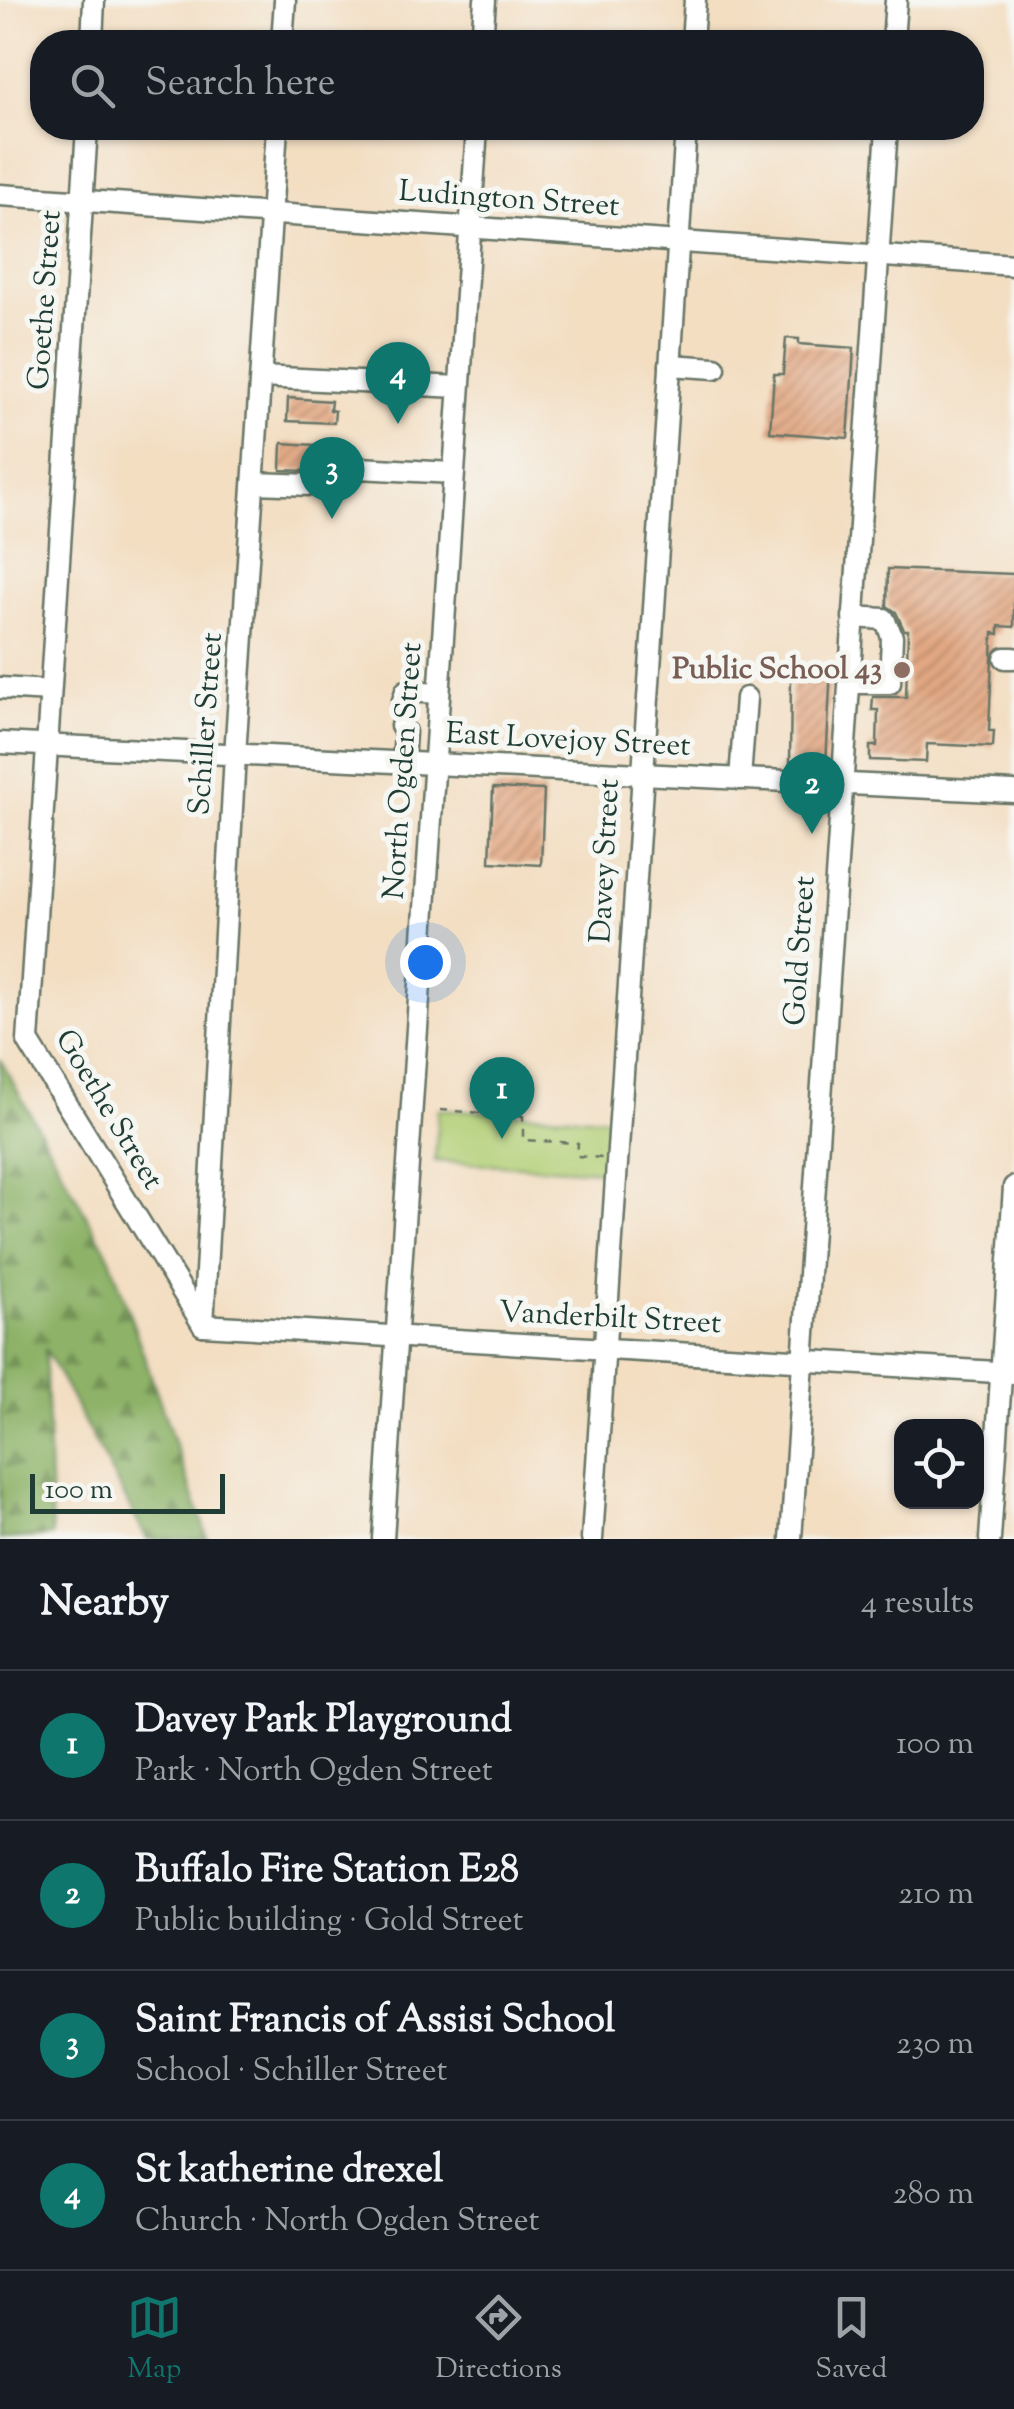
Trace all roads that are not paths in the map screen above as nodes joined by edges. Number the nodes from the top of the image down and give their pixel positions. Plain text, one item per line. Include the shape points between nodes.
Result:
1 (94, 0) edge
2 (285, 0) edge
3 (485, 0) edge
4 (696, 0) edge
5 (896, 0) edge
6 (93, 30) edge
7 (283, 30) edge
8 (483, 30) edge
9 (693, 30) edge
10 (894, 30) edge
11 (86, 140) edge
12 (275, 140) edge
13 (476, 140) edge
14 (685, 140) edge
15 (886, 140) edge
16 (0, 196) edge
17 (82, 201) junction
18 (271, 214) junction
19 (470, 226) junction
20 (678, 242) junction
21 (878, 256) junction
22 (1014, 265) edge
23 (670, 365) junction
24 (715, 368) dead end
25 (261, 377) junction
26 (458, 387) junction
27 (453, 473) junction
28 (254, 482) junction
29 (853, 618) junction
30 (849, 683) junction
31 (0, 688) edge
32 (50, 691) junction
33 (439, 693) junction
34 (746, 698) dead end
35 (437, 725) junction
36 (403, 728) junction
37 (0, 743) edge
38 (46, 746) junction
39 (235, 755) junction
40 (434, 765) junction
41 (641, 775) junction
42 (740, 779) junction
43 (842, 784) junction
44 (1014, 792) edge
45 (1014, 1187) edge
46 (203, 1325) junction
47 (397, 1336) junction
48 (607, 1348) junction
49 (804, 1360) junction
50 (1008, 1372) edge
51 (383, 1539) edge
52 (592, 1539) edge
53 (791, 1539) edge
54 (990, 1539) edge

1 - 6 street
2 - 7 street
3 - 8 street
4 - 9 street
5 - 10 street
11 - 17 street, Goethe Street
12 - 18 street, Schiller Street
13 - 19 street, North Ogden Street
14 - 20 street, Davey Street
15 - 21 street, Gold Street
16 - 17 street, Ludington Street
17 - 18 street, Ludington Street
17 - 32 street, Goethe Street
18 - 19 street, Ludington Street
18 - 25 street, Schiller Street
19 - 20 street, Ludington Street
19 - 26 street, North Ogden Street
20 - 21 street, Ludington Street
20 - 23 street, Davey Street
21 - 22 street, Ludington Street
21 - 29 street, Gold Street
23 - 24 street
23 - 41 street, Davey Street
25 - 26 street
25 - 28 street, Schiller Street
26 - 27 street, North Ogden Street
27 - 28 street via 359,468 342,486
27 - 33 street, North Ogden Street
28 - 39 street, Schiller Street
29 - 30 street, Gold Street
29 - 30 street via 884,619 892,637 890,683
30 - 43 street, Gold Street
31 - 32 street
32 - 38 street, Goethe Street
33 - 35 street, North Ogden Street
33 - 36 street via 406,691
34 - 42 street
35 - 36 street
35 - 40 street, North Ogden Street
36 - 39 street, East Lovejoy Street
36 - 40 street, East Lovejoy Street
37 - 38 street, East Lovejoy Street
38 - 39 street, East Lovejoy Street
38 - 46 street, Goethe Street via 28,1041
39 - 46 street, Schiller Street
40 - 41 street, East Lovejoy Street
40 - 47 street, North Ogden Street
41 - 42 street, East Lovejoy Street
41 - 48 street, Davey Street
42 - 43 street, East Lovejoy Street
43 - 44 street, East Lovejoy Street
43 - 49 street, Gold Street
45 - 50 street
46 - 47 street, Vanderbilt Street
47 - 48 street, Vanderbilt Street
47 - 51 street, North Ogden Street
48 - 49 street, Vanderbilt Street
48 - 52 street, Davey Street
49 - 50 street, Vanderbilt Street
49 - 53 street, Gold Street
50 - 54 street

